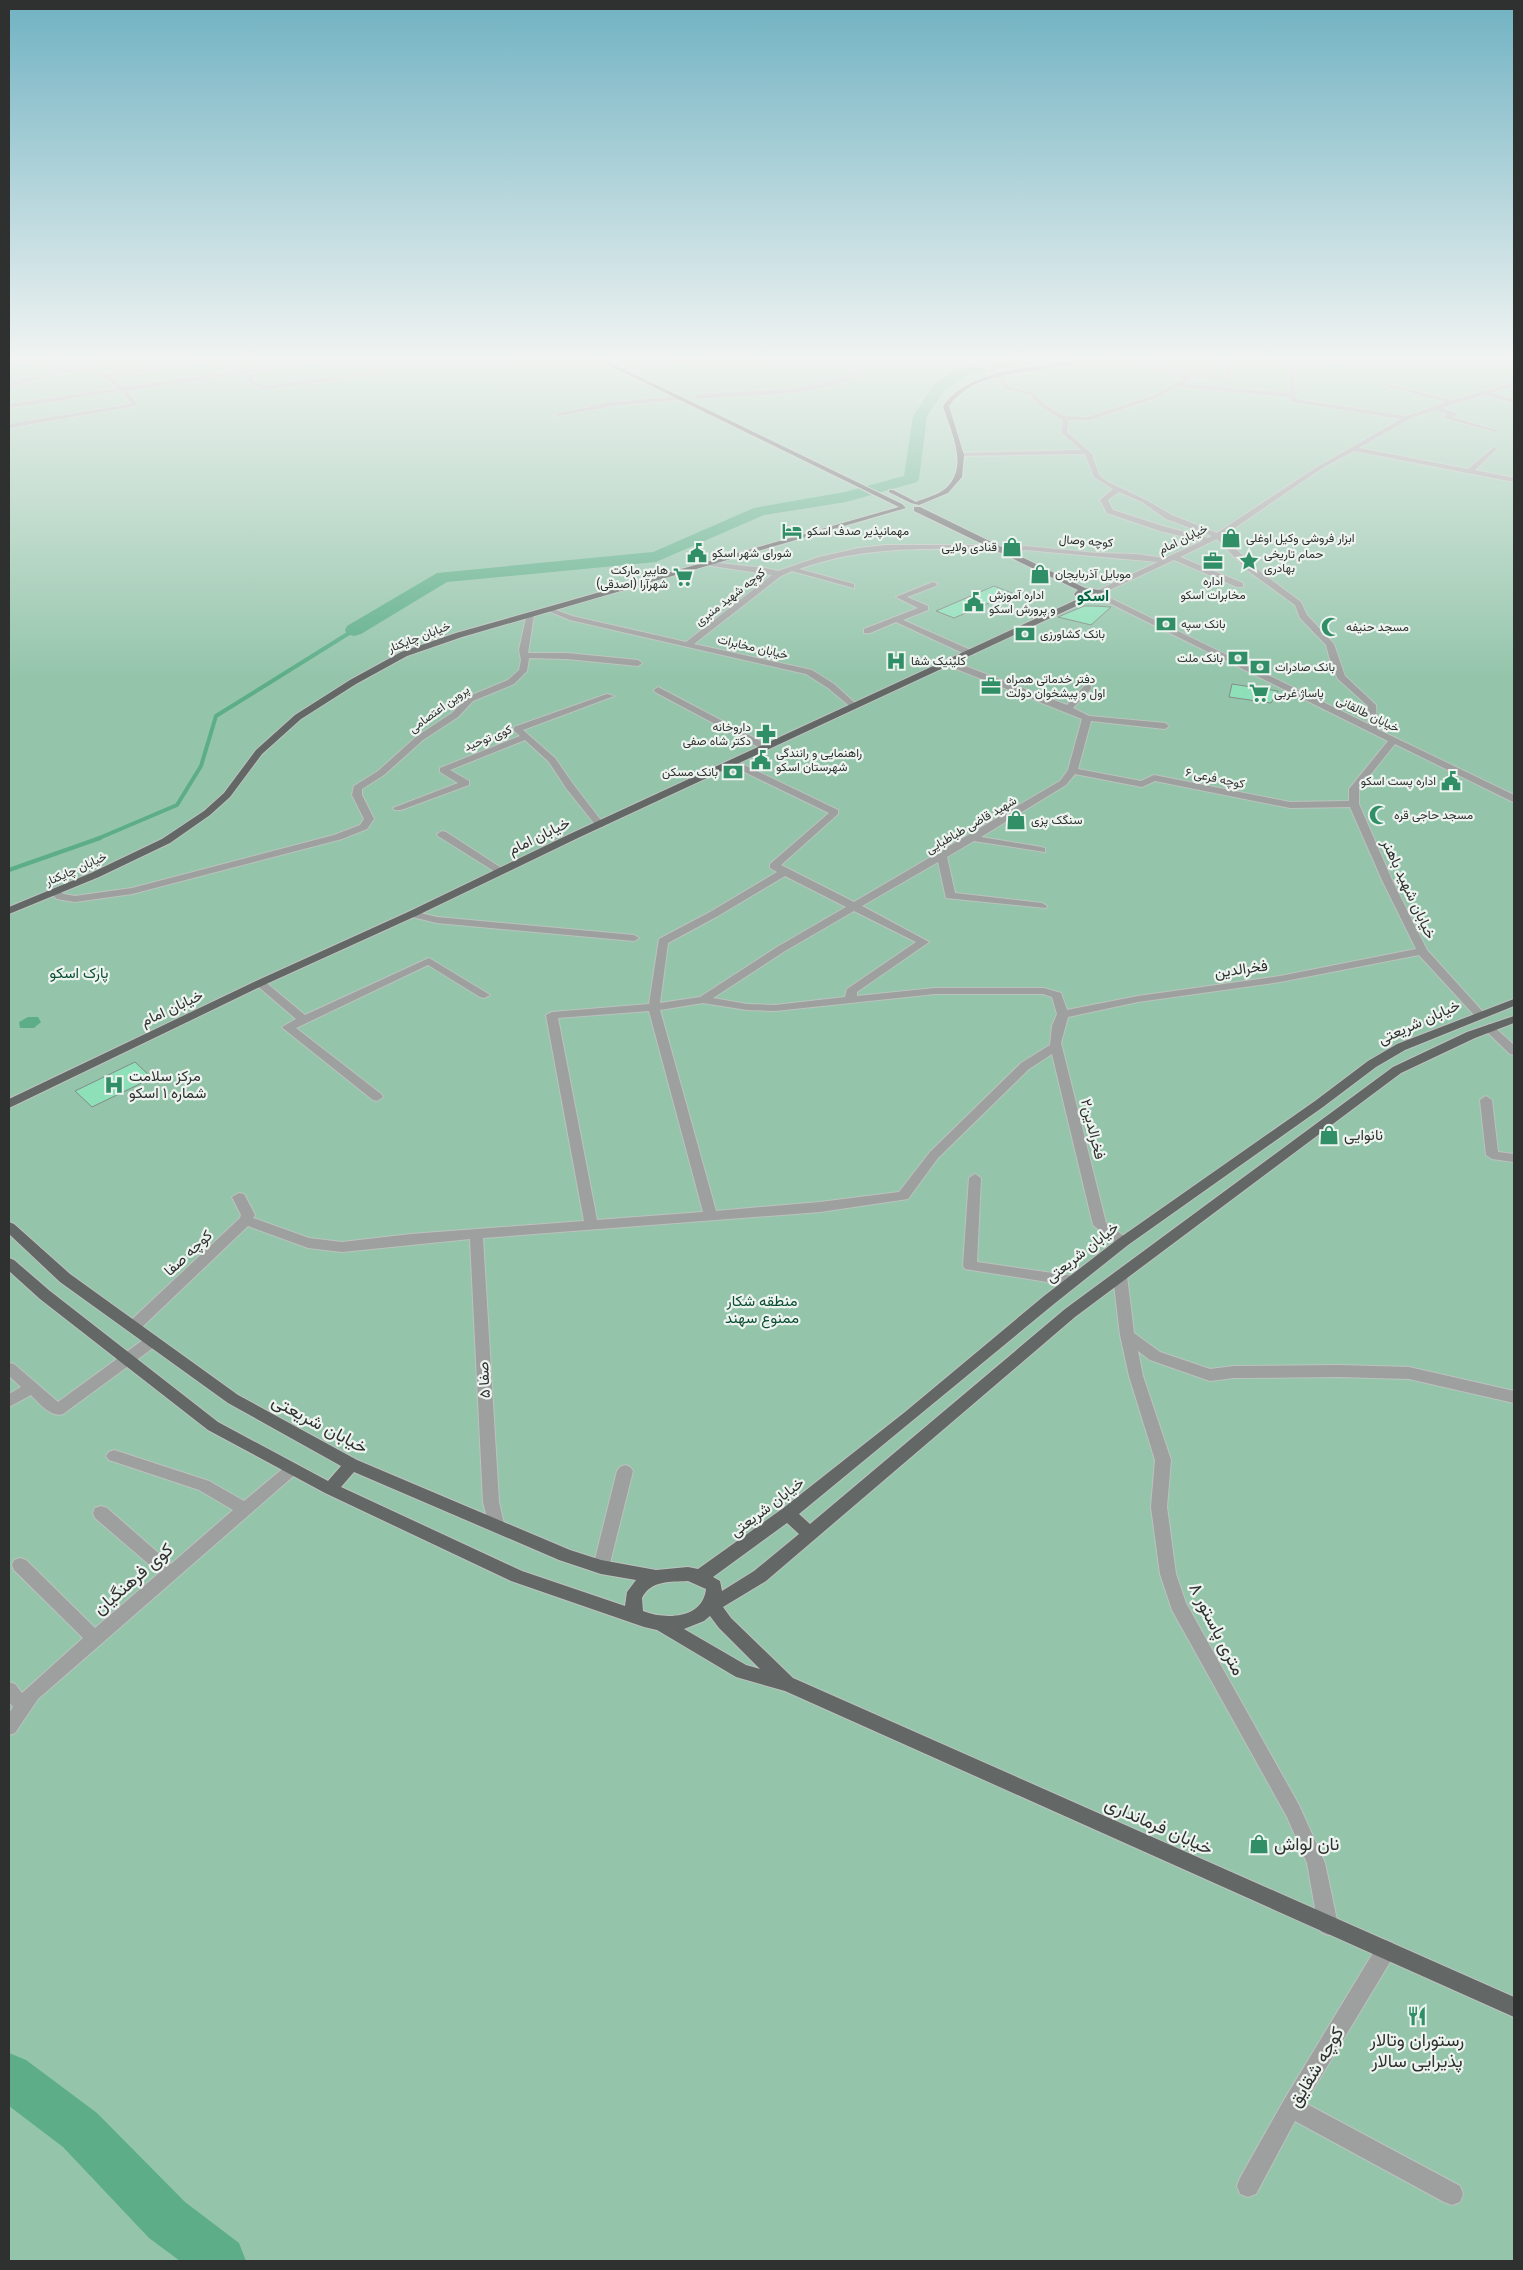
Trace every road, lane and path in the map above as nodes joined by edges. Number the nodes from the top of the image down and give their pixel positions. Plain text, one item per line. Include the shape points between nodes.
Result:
1 (818, 465) edge
2 (835, 465) edge
3 (961, 465) edge
4 (1093, 465) edge
5 (1324, 465) edge
6 (1438, 465) edge
7 (1477, 465) edge
8 (1470, 471) junction
9 (1514, 480) edge
10 (1118, 489) junction
11 (916, 505) junction
12 (901, 507) junction
13 (1218, 536) junction
14 (1209, 541) junction
15 (999, 549) junction
16 (1172, 560) junction
17 (712, 564) junction
18 (792, 569) junction
19 (778, 574) junction
20 (933, 584) dead end
21 (1240, 585) dead end
22 (851, 586) dead end
23 (1084, 595) junction
24 (1102, 595) junction
25 (550, 610) junction
26 (530, 615) junction
27 (897, 620) junction
28 (867, 631) dead end
29 (687, 645) junction
30 (970, 653) junction
31 (524, 655) junction
32 (638, 663) dead end
33 (949, 663) junction
34 (1088, 687) dead end
35 (658, 690) dead end
36 (610, 696) dead end
37 (853, 706) junction
38 (1068, 708) junction
39 (1087, 718) junction
40 (1166, 726) dead end
41 (1373, 731) junction
42 (527, 737) junction
43 (1393, 740) junction
44 (765, 747) junction
45 (732, 763) junction
46 (1073, 770) junction
47 (1514, 799) edge
48 (1354, 804) junction
49 (398, 808) dead end
50 (600, 824) junction
51 (442, 834) dead end
52 (972, 838) junction
53 (1041, 850) dead end
54 (942, 856) junction
55 (779, 869) junction
56 (502, 871) junction
57 (55, 892) junction
58 (1042, 906) dead end
59 (854, 907) junction
60 (9, 912) edge
61 (412, 914) junction
62 (634, 938) dead end
63 (1422, 951) junction
64 (260, 983) junction
65 (484, 995) dead end
66 (851, 999) junction
67 (703, 1000) junction
68 (1514, 1002) edge
69 (654, 1007) junction
70 (1063, 1014) junction
71 (1479, 1014) junction
72 (1514, 1019) edge
73 (305, 1020) junction
74 (1489, 1028) junction
75 (1056, 1046) junction
76 (1514, 1051) edge
77 (377, 1097) dead end
78 (1486, 1100) dead end
79 (9, 1104) edge
80 (1255, 1148) junction
81 (1514, 1158) edge
82 (1274, 1161) junction
83 (975, 1178) dead end
84 (239, 1197) dead end
85 (711, 1215) junction
86 (246, 1220) junction
87 (592, 1226) junction
88 (9, 1227) edge
89 (476, 1235) junction
90 (1123, 1242) junction
91 (9, 1264) edge
92 (1120, 1276) junction
93 (1073, 1281) junction
94 (132, 1327) junction
95 (1127, 1335) junction
96 (152, 1341) junction
97 (128, 1360) junction
98 (9, 1368) edge
99 (32, 1388) junction
100 (1514, 1397) edge
101 (9, 1401) edge
102 (114, 1456) dead end
103 (352, 1464) junction
104 (292, 1469) junction
105 (625, 1471) dead end
106 (330, 1489) junction
107 (245, 1509) junction
108 (101, 1513) dead end
109 (788, 1514) junction
110 (496, 1524) junction
111 (810, 1534) junction
112 (20, 1565) dead end
113 (601, 1567) junction
114 (170, 1573) junction
115 (655, 1577) junction
116 (700, 1577) junction
117 (712, 1605) junction
118 (644, 1620) junction
119 (662, 1624) junction
120 (94, 1638) junction
121 (787, 1684) junction
122 (9, 1690) edge
123 (23, 1706) junction
124 (9, 1727) edge
125 (1328, 1924) junction
126 (1386, 1950) junction
127 (1514, 2007) edge
128 (1291, 2106) junction
129 (1248, 2186) dead end
130 (1452, 2194) dead end

1 - 12 main road
2 - 11 main road
3 - 11 main road via 960,476 955,484 946,492
4 - 10 street via 1096,476
5 - 13 street, خیابان امام
6 - 8 street
7 - 8 street
8 - 9 street
10 - 13 street via 1169,517
10 - 14 street via 1104,500 1110,511
11 - 12 main road
11 - 15 main road
12 - 17 main road, خیابان چایکنار
13 - 14 street, خیابان امام
13 - 41 street via 1250,568 1298,604 1303,616 1330,644 1341,676 1372,705
14 - 16 street, خیابان امام
15 - 16 street, کوچه وصال via 1026,548
15 - 18 street, کوچه شهید منبری via 886,547 859,550
15 - 23 main road
16 - 21 street, کوچه وصال
16 - 24 street, خیابان امام
17 - 19 street
17 - 25 main road, خیابان چایکنار
18 - 19 street, کوچه شهید منبری
18 - 22 street
19 - 29 street, کوچه شهید منبری
20 - 27 street via 900,596 925,608
23 - 24 main road via 1092,600
23 - 30 main road, خیابان امام
24 - 41 street, خیابان طالقانی
25 - 26 main road, خیابان چایکنار
25 - 29 street, خیابان مخابرات via 570,618
26 - 31 street, پروین اعتصامی
26 - 57 main road, خیابان چایکنار via 404,654 353,682 298,717 265,746 227,795 207,813 166,841
27 - 28 street
27 - 30 street
29 - 37 street, خیابان مخابرات via 809,672 832,686
30 - 33 main road, خیابان امام
31 - 32 street
31 - 57 street, پروین اعتصامی via 523,671 511,682 470,699 455,715 420,738 382,773 357,788 356,795 369,819 364,827 352,833 132,892 75,899 61,897
33 - 37 main road, خیابان امام
33 - 38 street
34 - 38 street
35 - 44 street
36 - 42 street via 517,729
37 - 44 main road, خیابان امام
38 - 39 street
39 - 40 street
39 - 46 street, شهید قاضی طباطبایی
41 - 43 street, خیابان طالقانی
42 - 49 street, کوی توحید via 443,770 466,783
42 - 50 street, کوی توحید via 552,760
43 - 47 street, خیابان طالقانی
43 - 48 street via 1354,789
44 - 45 main road, خیابان امام
45 - 50 main road, خیابان امام
45 - 55 street via 835,812
46 - 48 street, کوچه فرعی ۶ via 1142,784 1154,778 1290,805
46 - 52 street, شهید قاضی طباطبایی via 1063,783
48 - 63 street, خیابان شهید باهنر
50 - 56 main road, خیابان امام
51 - 56 street
52 - 53 street
52 - 54 street, شهید قاضی طباطبایی
54 - 58 street via 950,896
54 - 59 street, شهید قاضی طباطبایی
55 - 59 street
55 - 69 street via 714,914 663,940
56 - 61 main road, خیابان امام
57 - 60 main road, خیابان چایکنار
59 - 66 street via 924,942 851,991
59 - 67 street, شهید قاضی طباطبایی
61 - 62 street via 436,920
61 - 64 main road, خیابان امام
63 - 70 street, فخرالدین via 1280,979 1138,999
63 - 71 street, خیابان شهید باهنر
64 - 73 street
64 - 79 main road, خیابان امام
65 - 73 street via 429,961
66 - 67 street via 775,1008
66 - 70 street via 935,991 1044,991 1057,995
67 - 69 street
68 - 71 main road, خیابان شریعتی
69 - 85 street
69 - 87 street via 552,1015
70 - 75 street, فخرالدین۲
71 - 80 main road, خیابان شریعتی via 1401,1047 1372,1064
72 - 74 main road
73 - 77 street via 288,1027
74 - 76 street
74 - 82 main road via 1397,1070
75 - 85 street via 1025,1066 934,1155 903,1196 820,1207
75 - 90 street, فخرالدین۲ via 1100,1226
78 - 81 street via 1492,1155
80 - 82 main road
80 - 90 main road, خیابان شریعتی
82 - 92 main road
83 - 93 street via 970,1266
84 - 86 street via 248,1216
85 - 87 street
86 - 89 street via 322,1246
86 - 94 street, کوچه صفا
87 - 89 street
88 - 94 main road, خیابان شریعتی via 65,1278
89 - 110 street, صفا ۵ via 491,1502
90 - 93 main road, خیابان شریعتی
91 - 97 main road
92 - 95 street, ۸ متری پاستور
92 - 111 main road via 1070,1313
93 - 109 main road, خیابان شریعتی
94 - 96 main road, خیابان شریعتی
95 - 100 street via 1155,1356 1210,1375 1234,1372 1410,1373
95 - 125 street, ۸ متری پاستور via 1136,1376 1164,1460 1159,1507 1168,1574 1178,1605 1293,1811 1316,1862
96 - 97 street
96 - 103 main road, خیابان شریعتی via 233,1399
97 - 99 street via 58,1410
97 - 104 main road via 213,1426
98 - 99 street
99 - 101 street
102 - 107 street via 204,1485
103 - 106 main road
103 - 110 main road, خیابان شریعتی
104 - 106 main road
104 - 107 street, کوی فرهنگیان
105 - 113 street
106 - 118 main road via 517,1576
107 - 114 street, کوی فرهنگیان
108 - 114 street
109 - 111 main road
109 - 116 main road, خیابان شریعتی
110 - 113 main road, خیابان شریعتی
111 - 117 main road via 760,1576
112 - 120 street
113 - 115 main road, خیابان شریعتی
114 - 120 street, کوی فرهنگیان
115 - 116 main road via 688,1574
115 - 118 main road via 634,1594 634,1612
116 - 117 main road via 714,1586
117 - 119 main road via 694,1618
117 - 121 main road, خیابان فرمانداری
118 - 119 main road
119 - 121 main road, خیابان فرمانداری via 742,1672
120 - 123 street, کوی فرهنگیان via 32,1693
121 - 125 main road, خیابان فرمانداری
122 - 123 street
123 - 124 street, کوی فرهنگیان
125 - 126 main road, خیابان فرمانداری
126 - 127 main road, خیابان فرمانداری
126 - 128 street, کوچه شقایق
128 - 129 street, کوچه شقایق
128 - 130 street

